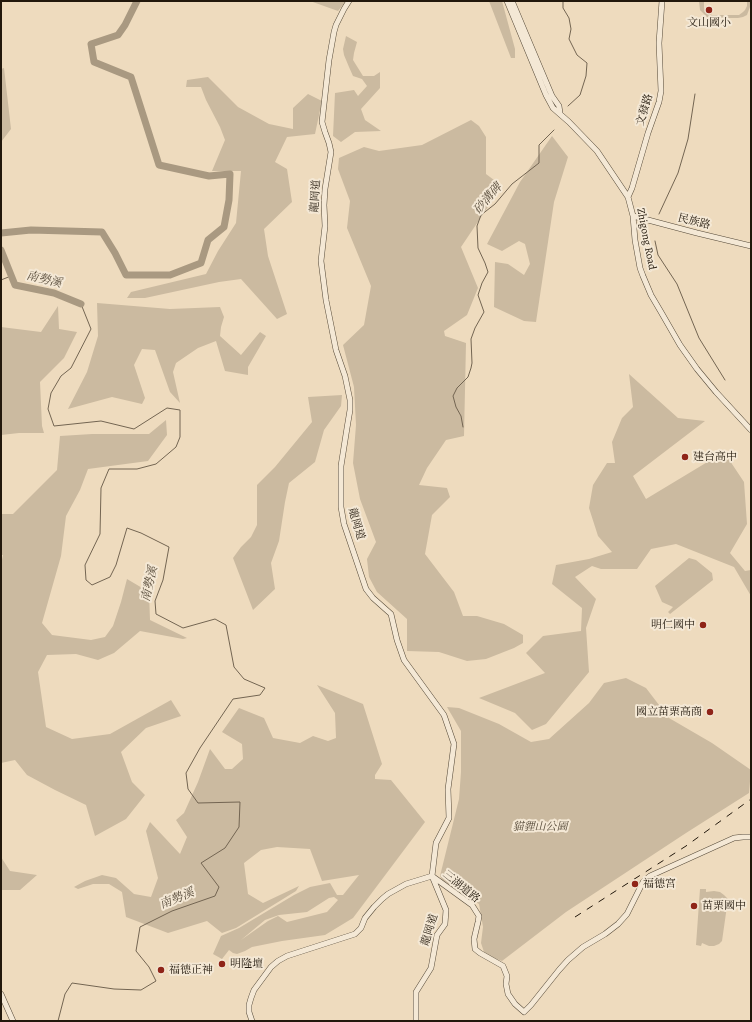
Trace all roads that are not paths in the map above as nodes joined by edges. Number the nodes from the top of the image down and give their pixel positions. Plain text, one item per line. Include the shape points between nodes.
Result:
1 (349, 1) edge
2 (507, 1) edge
3 (512, 1) edge
4 (662, 1) edge
5 (518, 21) junction
6 (628, 198) junction
7 (633, 216) junction
8 (751, 246) edge
9 (751, 430) edge
10 (751, 837) edge
11 (432, 876) junction
12 (1, 994) edge
13 (13, 1021) edge
14 (252, 1021) edge
15 (416, 1021) edge

1 - 11 street, 龍岡道 via 334,32 322,122 331,152 324,200 325,226 321,261 336,350 350,400 341,466 341,507 344,524 366,589 391,614 404,660 444,715 454,744 448,789 448,818 436,843
2 - 5 street, Zhigong Road
3 - 5 street, Zhigong Road
4 - 6 street, 文發路 via 659,43 661,91
5 - 6 street, Zhigong Road via 553,108 597,151
6 - 7 street, Zhigong Road
7 - 8 street, 民族路
7 - 9 street, Zhigong Road via 640,268 651,295 693,363
10 - 11 street, 三湖道路 via 734,838 650,876 643,882 627,914 618,924 568,960 524,1012 508,994 507,976 503,966 475,949 474,939 479,916 472,905
11 - 14 street, 三湖道路 via 406,884 382,898 355,934 278,961 271,967 251,998 249,1005
11 - 15 street, 龍岡道 via 446,910 445,924 437,935 431,968 416,992
12 - 13 street

